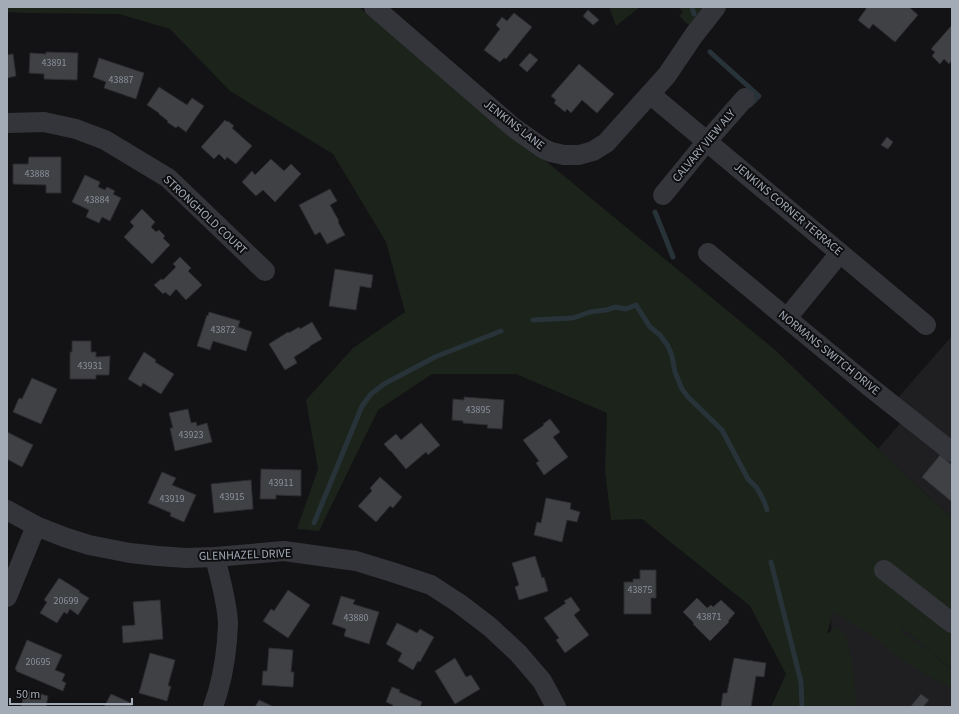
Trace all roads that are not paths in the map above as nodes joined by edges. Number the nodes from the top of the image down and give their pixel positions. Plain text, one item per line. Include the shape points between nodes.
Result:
1 (374, 7) edge
2 (716, 7) edge
3 (650, 94) junction
4 (745, 98) dead end
5 (7, 123) edge
6 (707, 141) junction
7 (663, 195) dead end
8 (840, 252) junction
9 (708, 253) dead end
10 (265, 271) dead end
11 (787, 318) junction
12 (926, 325) dead end
13 (952, 452) edge
14 (7, 510) edge
15 (36, 526) junction
16 (215, 557) junction
17 (884, 570) dead end
18 (7, 597) edge
19 (952, 623) edge
20 (213, 707) edge
21 (556, 707) edge

1 - 3 street, JENKINS LANE via 514,128 551,152 578,155 593,151 606,143
2 - 3 street, JENKINS LANE via 667,75
3 - 6 street, JENKINS CORNER TERRACE
4 - 6 street, CALVARY VIEW ALY
5 - 10 street, STRONGHOLD COURT via 44,122 76,129 105,140 168,178
6 - 7 street, CALVARY VIEW ALY
6 - 8 street, JENKINS CORNER TERRACE
8 - 11 street
8 - 12 street, JENKINS CORNER TERRACE
9 - 11 street, NORMANS SWITCH DRIVE
11 - 13 street, NORMANS SWITCH DRIVE
14 - 15 street, GLENHAZEL DRIVE
15 - 16 street, GLENHAZEL DRIVE via 89,546 158,556
15 - 18 street
16 - 20 street via 228,624 223,675
16 - 21 street, GLENHAZEL DRIVE via 284,552 323,556 356,561 431,585 490,627 518,653 542,681
17 - 19 street

